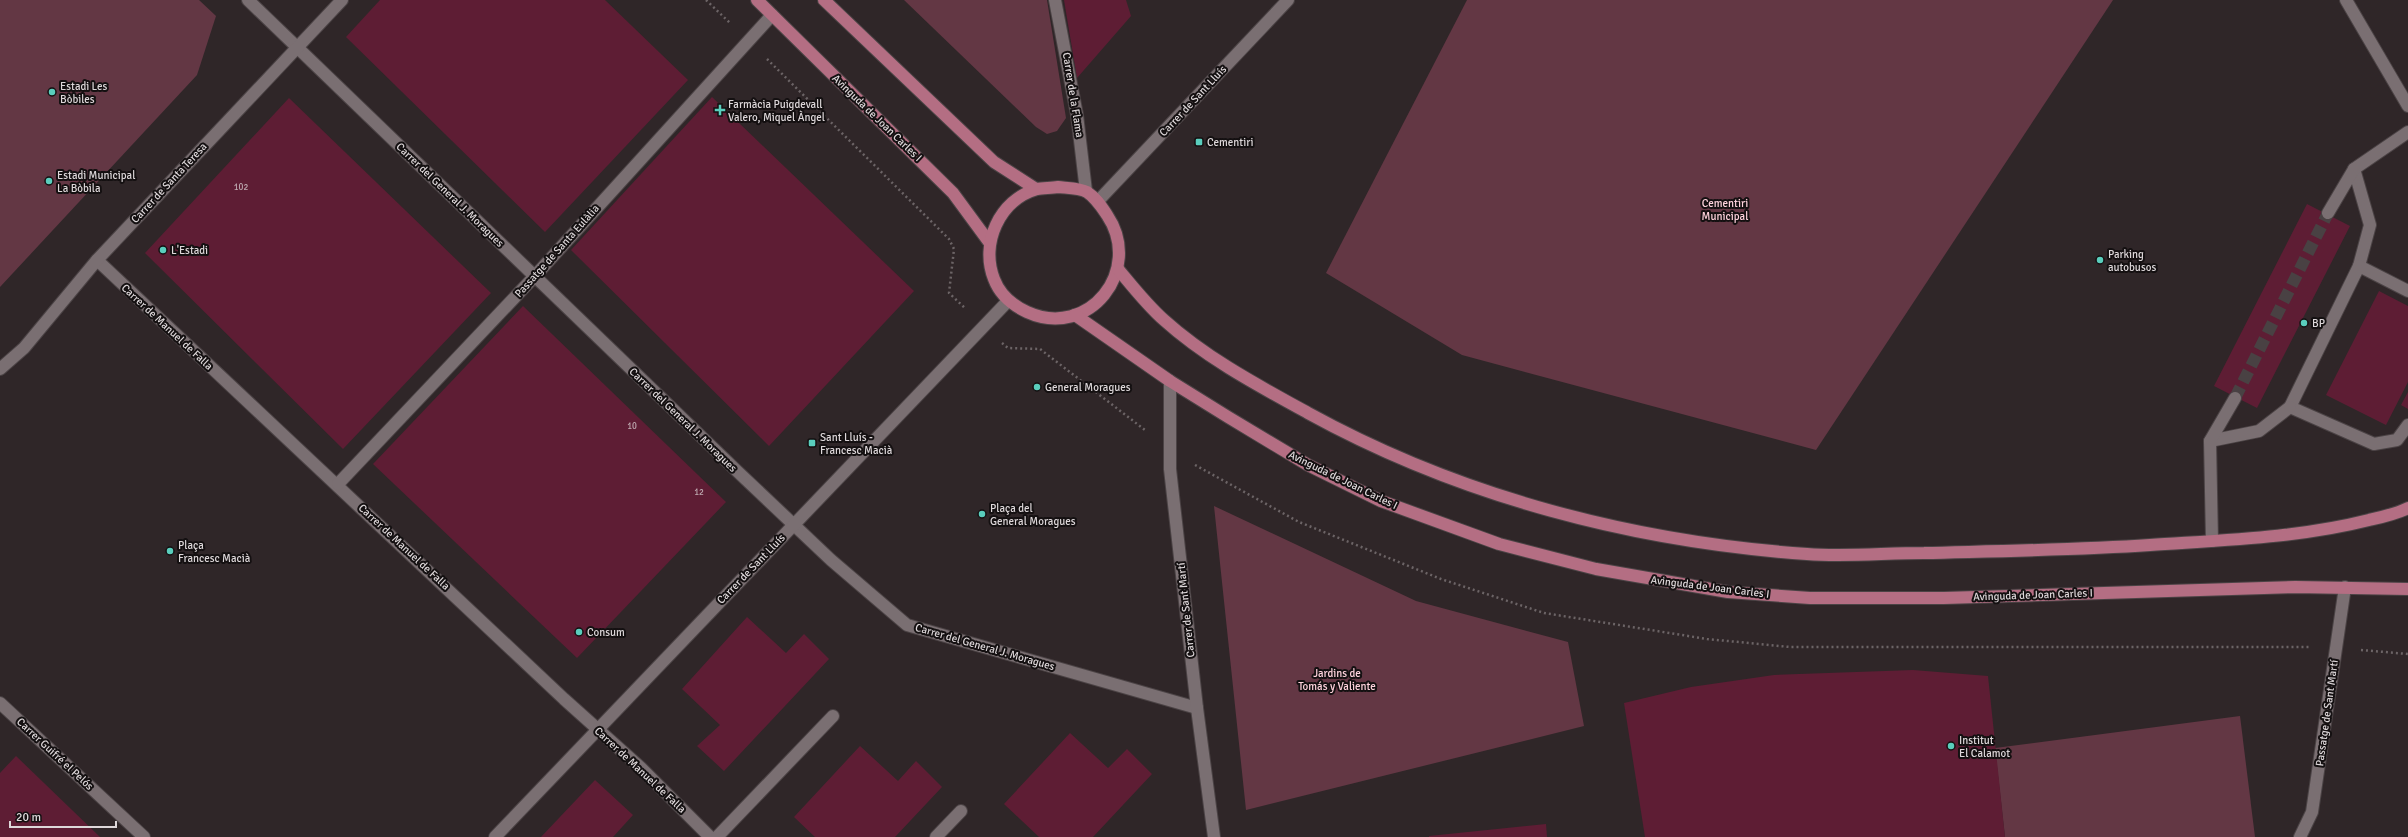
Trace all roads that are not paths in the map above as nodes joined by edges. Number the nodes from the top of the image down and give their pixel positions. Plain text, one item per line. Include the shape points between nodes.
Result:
1 (248, 0) edge
2 (342, 0) edge
3 (757, 0) edge
4 (824, 0) edge
5 (1055, 0) edge
6 (1288, 0) edge
7 (2346, 0) edge
8 (772, 15) junction
9 (298, 48) junction
10 (2408, 106) edge
11 (2408, 132) edge
12 (2354, 169) junction
13 (1036, 190) junction
14 (1086, 191) junction
15 (1098, 201) junction
16 (2328, 213) tunnel mouth
17 (989, 242) junction
18 (97, 260) junction
19 (2359, 266) junction
20 (1118, 269) junction
21 (534, 277) junction
22 (2408, 291) edge
23 (1008, 301) junction
24 (1075, 315) junction
25 (1, 367) edge
26 (1170, 381) junction
27 (2235, 398) tunnel mouth
28 (2290, 406) junction
29 (2408, 425) edge
30 (2210, 441) junction
31 (338, 484) junction
32 (2408, 508) edge
33 (794, 524) junction
34 (2212, 541) junction
35 (2345, 587) junction
36 (2408, 589) edge
37 (0, 703) edge
38 (1197, 708) junction
39 (833, 716) dead end
40 (598, 730) junction
41 (961, 811) dead end
42 (144, 837) edge
43 (495, 837) edge
44 (710, 837) edge
45 (717, 837) edge
46 (936, 837) edge
47 (1214, 837) edge
48 (2300, 837) edge

1 - 9 street, Carrer del General J. Moragues
2 - 9 street, Carrer de Santa Teresa
3 - 8 main road, Avinguda de Joan Carles I
4 - 13 main road via 994,162
5 - 14 street, Carrer de la Flama via 1077,115
6 - 15 street, Carrer de Sant Lluís
7 - 10 street
8 - 17 main road, Avinguda de Joan Carles I via 953,193
8 - 21 street, Passatge de Santa Eulàlia
9 - 18 street, Carrer de Santa Teresa via 268,76
9 - 21 street, Carrer del General J. Moragues
11 - 12 street
12 - 16 street
12 - 19 street via 2370,225
13 - 14 main road via 1058,187
13 - 17 main road via 1016,199 1002,213
14 - 15 main road
15 - 20 main road via 1114,225 1120,241
17 - 23 main road via 988,259 994,280
18 - 25 street, Carrer de Santa Teresa via 24,348
18 - 31 street, Carrer de Manuel de Falla via 139,302
19 - 22 street
19 - 28 street
20 - 24 main road via 1108,291 1096,304
20 - 34 main road via 1139,295 1184,337 1267,391 1332,426 1401,458 1474,487 1592,522 1732,547 1811,554 2080,550
21 - 31 street, Passatge de Santa Eulàlia
21 - 33 street, Carrer del General J. Moragues
23 - 24 main road via 1036,316 1059,318
23 - 33 street, Carrer de Sant Lluís
24 - 26 main road, Avinguda de Joan Carles I
26 - 35 main road, Avinguda de Joan Carles I via 1302,462 1381,501 1499,544 1650,580 1728,592 1810,598 1944,598
26 - 38 street, Carrer de Sant Martí via 1170,469
27 - 30 street
28 - 29 street via 2374,444 2397,440
28 - 30 street via 2260,431
30 - 34 street
31 - 40 street, Carrer de Manuel de Falla
32 - 34 main road via 2348,525 2290,535
33 - 38 street, Carrer del General J. Moragues via 907,625
33 - 40 street, Carrer de Sant Lluís
35 - 36 main road, Avinguda de Joan Carles I
35 - 48 street, Passatge de Sant Martí via 2312,812
37 - 42 street, Carrer Guifré el Pelós
38 - 47 street, Carrer de Sant Martí
39 - 45 street
40 - 43 street, Carrer de Sant Lluís
40 - 44 street, Carrer de Manuel de Falla via 641,768
41 - 46 street

